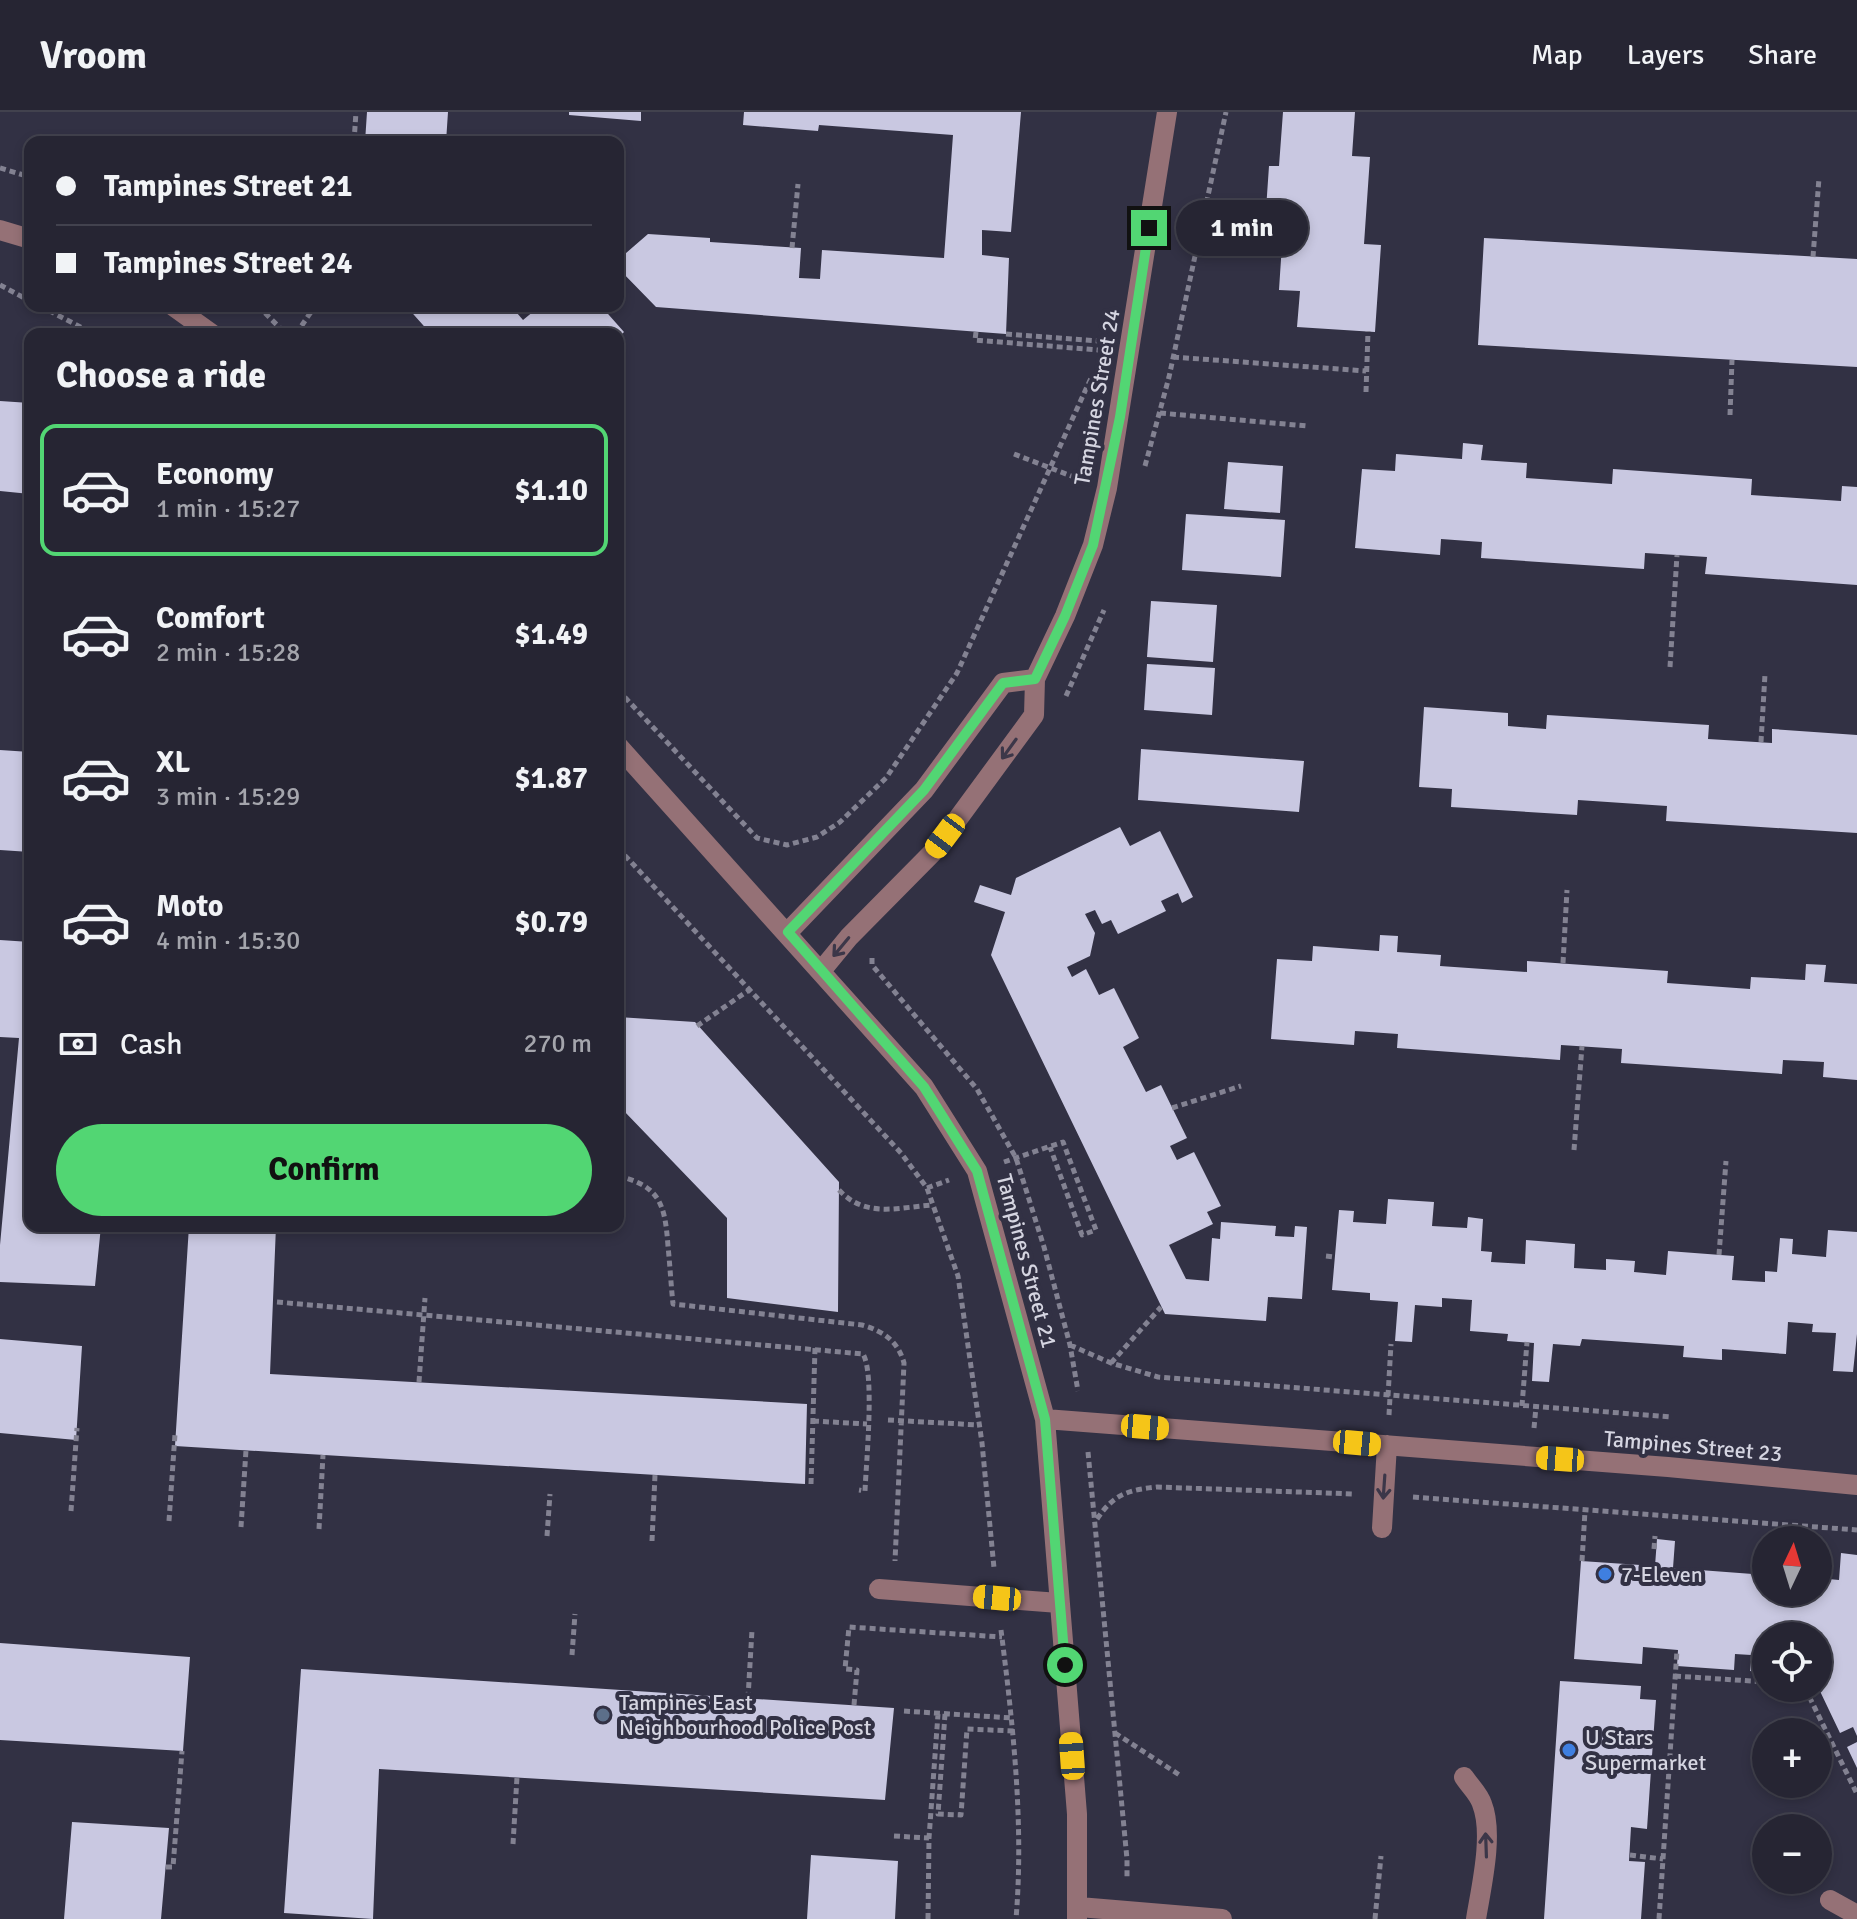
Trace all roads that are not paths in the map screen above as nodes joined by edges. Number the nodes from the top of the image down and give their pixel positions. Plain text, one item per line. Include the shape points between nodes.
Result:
1 (1167, 112) edge
2 (0, 230) edge
3 (24, 237) edge
4 (181, 312) edge
5 (204, 328) edge
6 (1035, 679) junction
7 (624, 753) edge
8 (788, 932) junction
9 (821, 971) junction
10 (1045, 1419) junction
11 (1387, 1445) junction
12 (1857, 1485) edge
13 (1382, 1528) dead end
14 (879, 1589) dead end
15 (1059, 1603) junction
16 (1464, 1777) dead end
17 (1830, 1900) dead end
18 (1078, 1913) edge
19 (1857, 1915) edge
20 (1222, 1919) edge
21 (1476, 1919) edge

1 - 6 street, Tampines Street 24 via 1104,502 1093,545
2 - 3 street
4 - 5 street
6 - 8 street via 1003,683 924,790
6 -> 9 street, Tampines Street 24 via 1034,715 935,850
7 - 8 street, Tampines Street 21
8 - 9 street, Tampines Street 21
9 - 10 street, Tampines Street 21 via 924,1087 977,1171
10 - 11 street, Tampines Street 23
10 - 15 street, Tampines Street 21
11 - 12 street, Tampines Street 23
11 -> 13 street
14 - 15 street
15 - 18 street, Tampines Street 21 via 1077,1814
21 -> 16 street via 1486,1833 1482,1803
17 - 19 street
18 - 20 street

